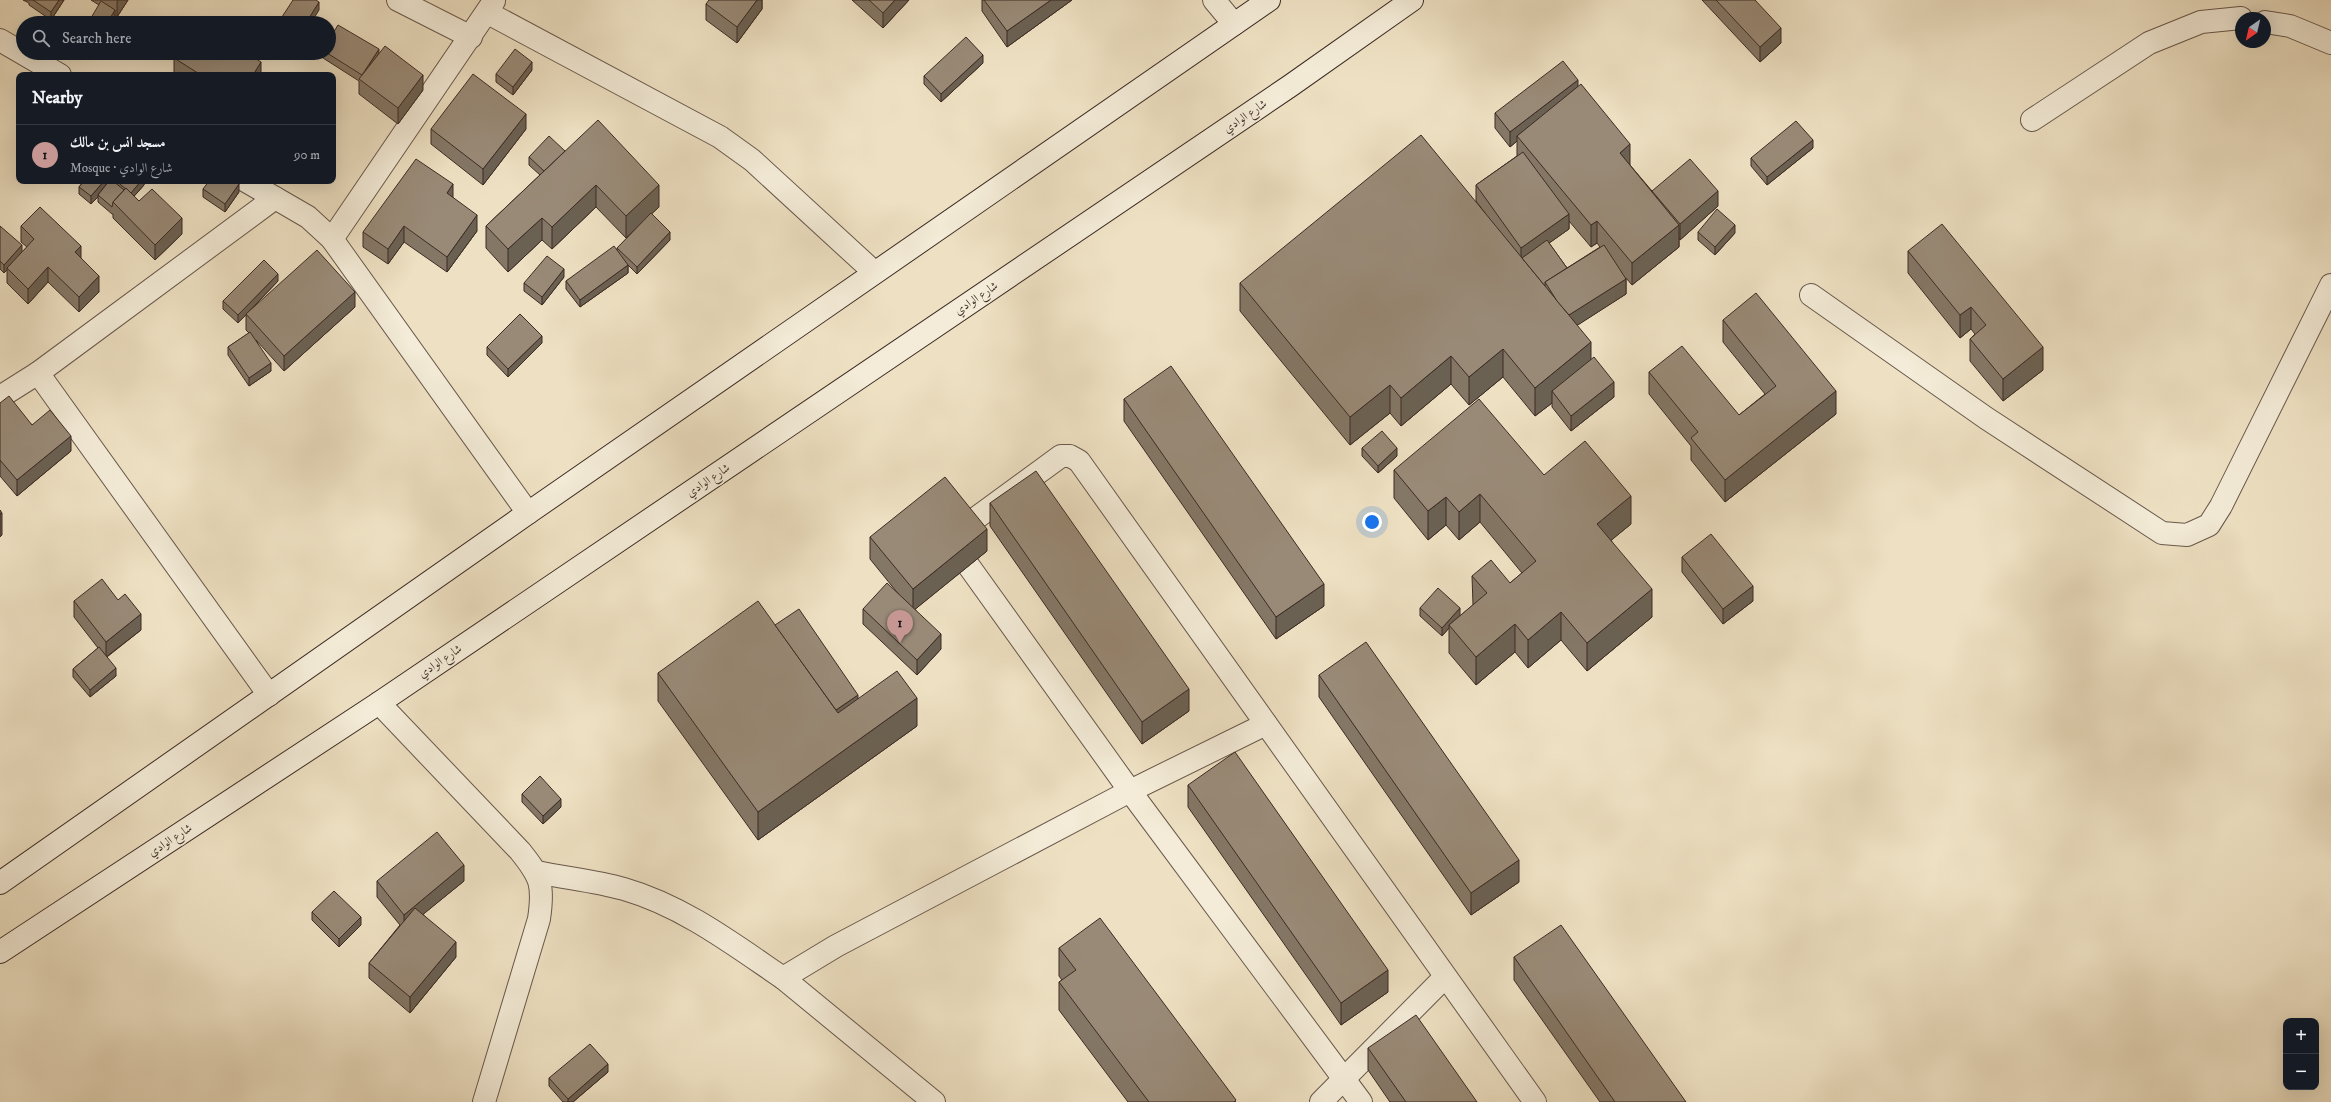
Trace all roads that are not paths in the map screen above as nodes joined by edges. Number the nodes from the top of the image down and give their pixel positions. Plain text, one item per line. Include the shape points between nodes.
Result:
1 (398, 0) edge
2 (1214, 0) edge
3 (1269, 0) edge
4 (1412, 0) edge
5 (491, 6) edge
6 (2235, 19) edge
7 (2271, 23) edge
8 (1234, 24) junction
9 (471, 37) junction
10 (0, 40) edge
11 (2331, 43) edge
12 (16, 49) edge
13 (34, 60) edge
14 (55, 72) edge
15 (2032, 120) dead end
16 (251, 184) edge
17 (275, 198) junction
18 (332, 239) junction
19 (874, 272) junction
20 (1811, 295) dead end
21 (2329, 296) edge
22 (38, 373) junction
23 (0, 397) edge
24 (528, 513) junction
25 (269, 695) junction
26 (379, 702) junction
27 (1266, 724) junction
28 (1130, 791) junction
29 (537, 872) junction
30 (0, 883) edge
31 (0, 952) edge
32 (1445, 977) junction
33 (783, 978) junction
34 (1344, 1078) junction
35 (484, 1102) edge
36 (934, 1102) edge
37 (1321, 1102) edge
38 (1361, 1102) edge
39 (1534, 1102) edge

1 - 9 main road
2 - 8 main road
3 - 8 main road
4 - 26 main road, شارع الوادي via 1270,99
5 - 9 main road
5 - 19 main road via 720,137 752,160
6 - 15 main road via 2201,22 2149,43
7 - 11 main road via 2290,26
8 - 19 main road
9 - 18 main road
10 - 12 main road
13 - 14 main road
16 - 17 main road
17 - 18 main road via 308,217
17 - 22 main road
18 - 24 main road
19 - 24 main road
20 - 21 main road via 1986,418 2162,533 2187,535 2209,525 2222,506
22 - 23 main road
22 - 25 main road
24 - 25 main road
25 - 30 main road
26 - 29 main road
26 - 31 main road, شارع الوادي
27 - 28 main road
27 - 28 main road via 1078,461 1070,456 1061,456 957,532 953,544
27 - 32 main road
28 - 33 main road via 836,946
28 - 34 main road
29 - 33 main road via 623,889 666,905 710,929
29 - 35 main road via 543,896 539,919
32 - 34 main road
32 - 39 main road
33 - 36 main road
34 - 37 main road
34 - 38 main road

